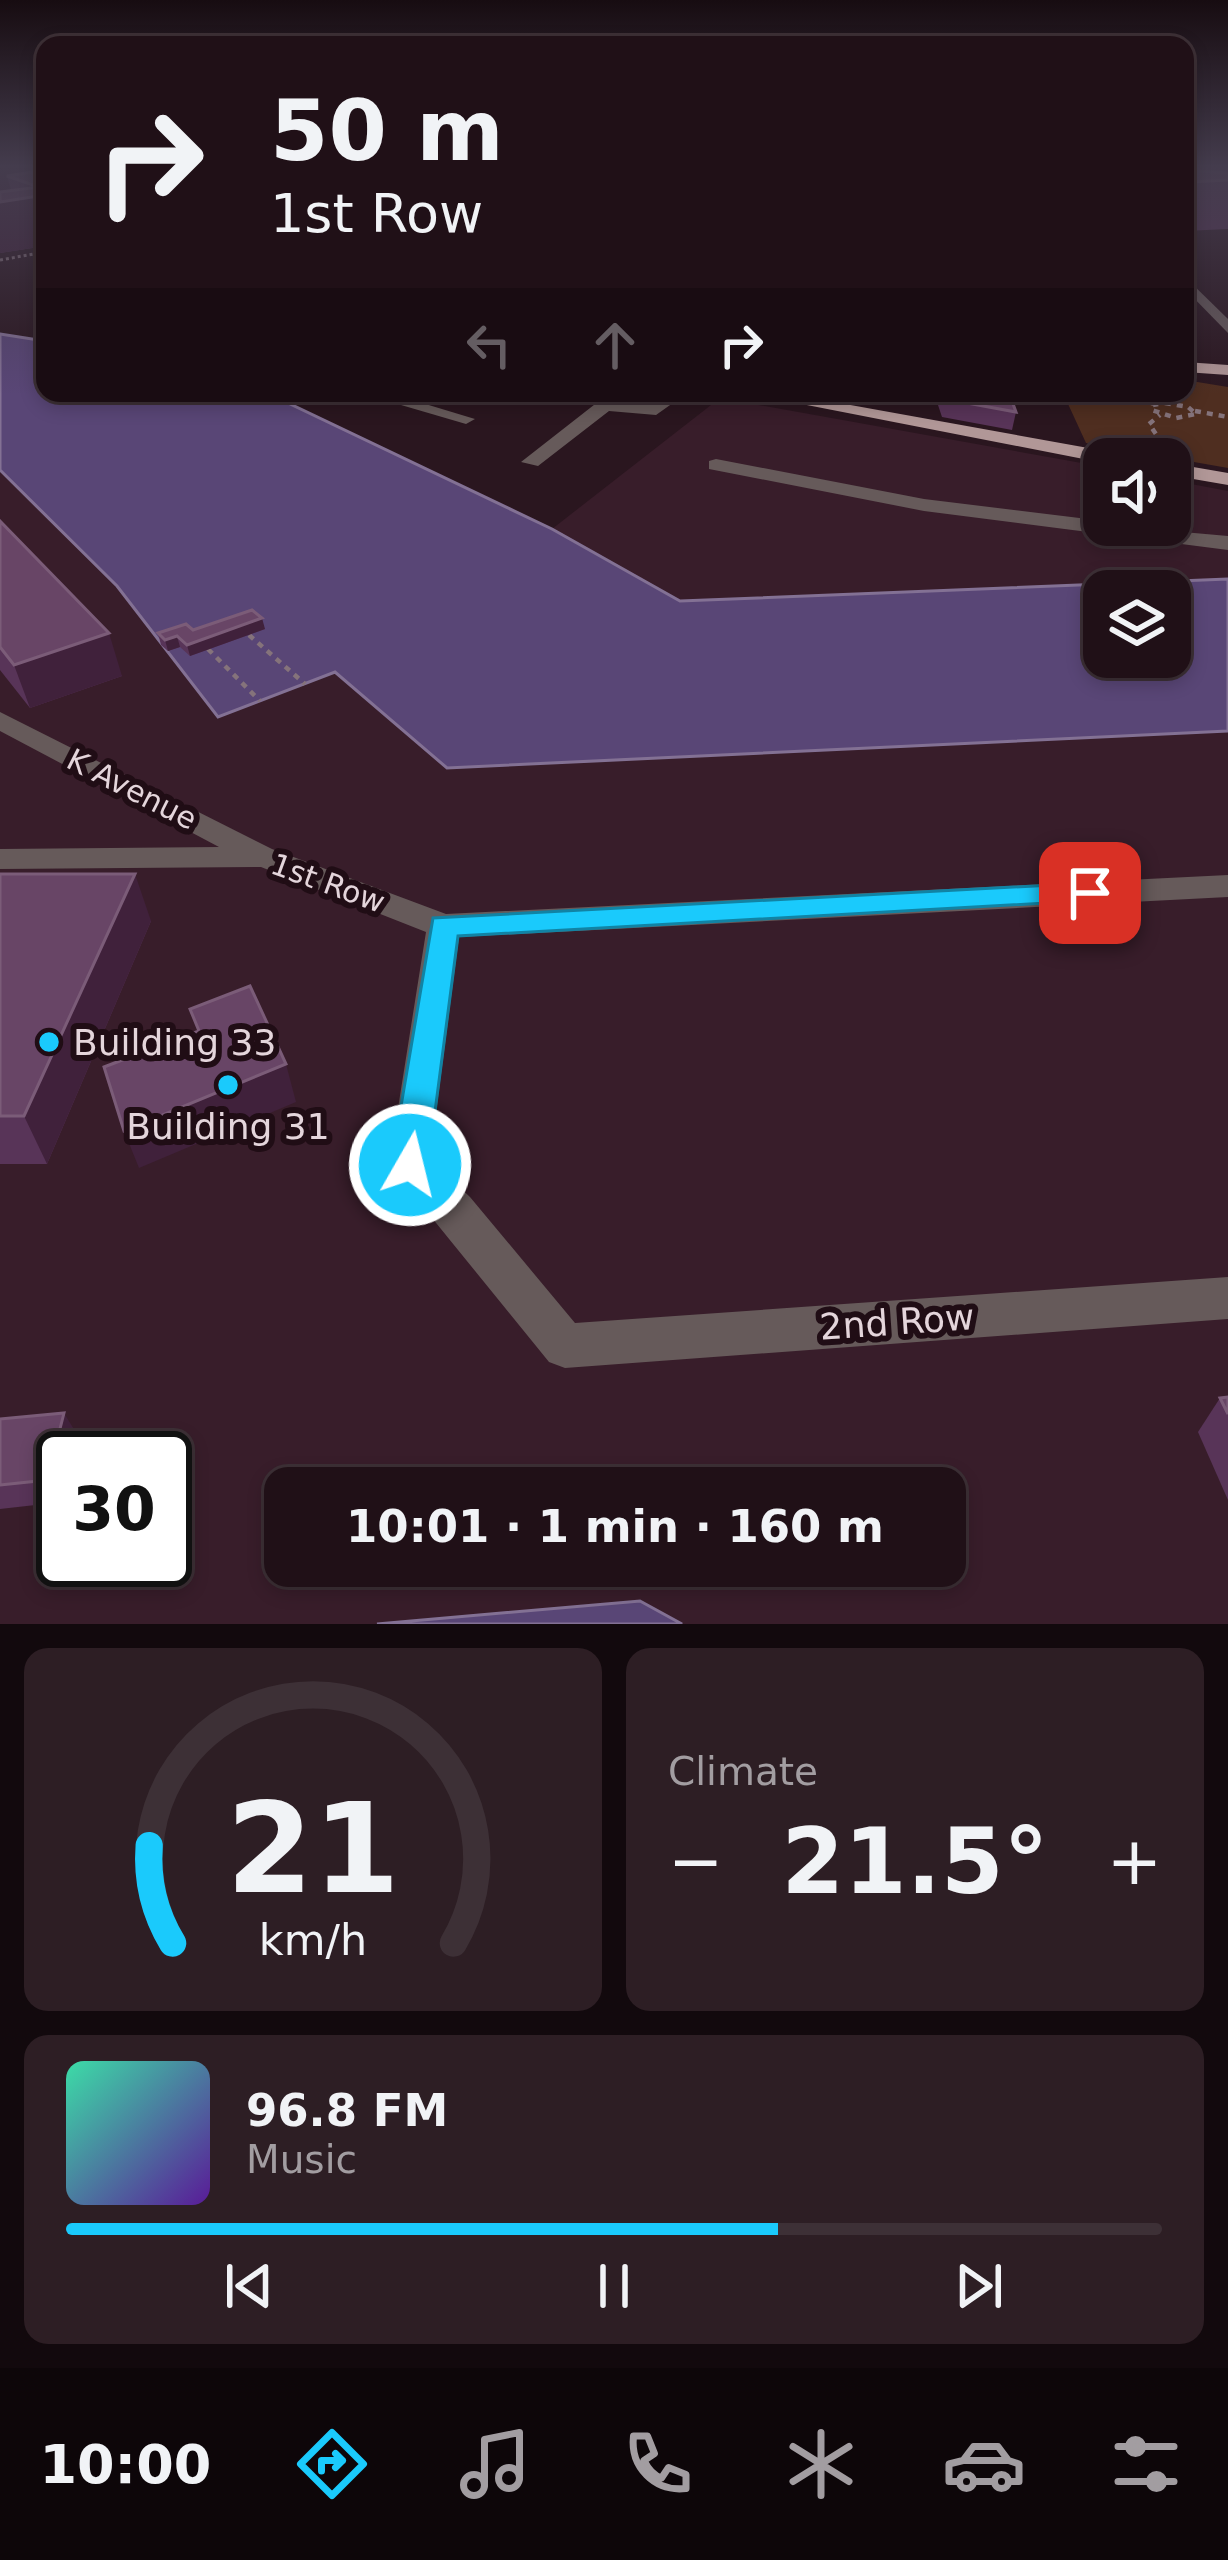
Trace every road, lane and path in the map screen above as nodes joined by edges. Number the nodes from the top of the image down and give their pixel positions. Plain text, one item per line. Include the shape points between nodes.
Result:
1 (36, 253) edge
2 (0, 260) edge
3 (1194, 291) edge
4 (1228, 328) edge
5 (1194, 368) edge
6 (1228, 370) edge
7 (403, 402) edge
8 (666, 402) edge
9 (812, 402) edge
10 (1171, 403) joint
11 (1195, 411) junction
12 (1161, 415) junction
13 (1228, 417) edge
14 (466, 419) dead end
15 (1155, 438) edge
16 (1083, 445) edge
17 (531, 462) dead end
18 (716, 465) dead end
19 (1191, 472) edge
20 (1228, 478) edge
21 (1228, 542) edge
22 (249, 635) edge
23 (208, 649) edge
24 (305, 684) dead end
25 (260, 701) dead end
26 (0, 720) edge
27 (264, 857) junction
28 (0, 859) edge
29 (1228, 886) edge
30 (444, 926) junction
31 (1228, 1298) edge

1 - 2 path
3 - 4 street
5 - 6 main road
7 - 14 street
8 - 17 street via 656,410 605,405
9 - 16 main road
10 - 11 path
10 - 12 path via 1153,405
11 - 12 path via 1187,418
11 - 13 path
12 - 15 path via 1149,424
18 - 21 street via 924,505
19 - 20 main road
22 - 24 path
23 - 25 path
26 - 27 street, K Avenue
27 - 28 street, 1st Row
27 - 30 street, 1st Row
29 - 30 street, 1st Row
30 - 31 street, 2nd Row via 410,1165 566,1346

